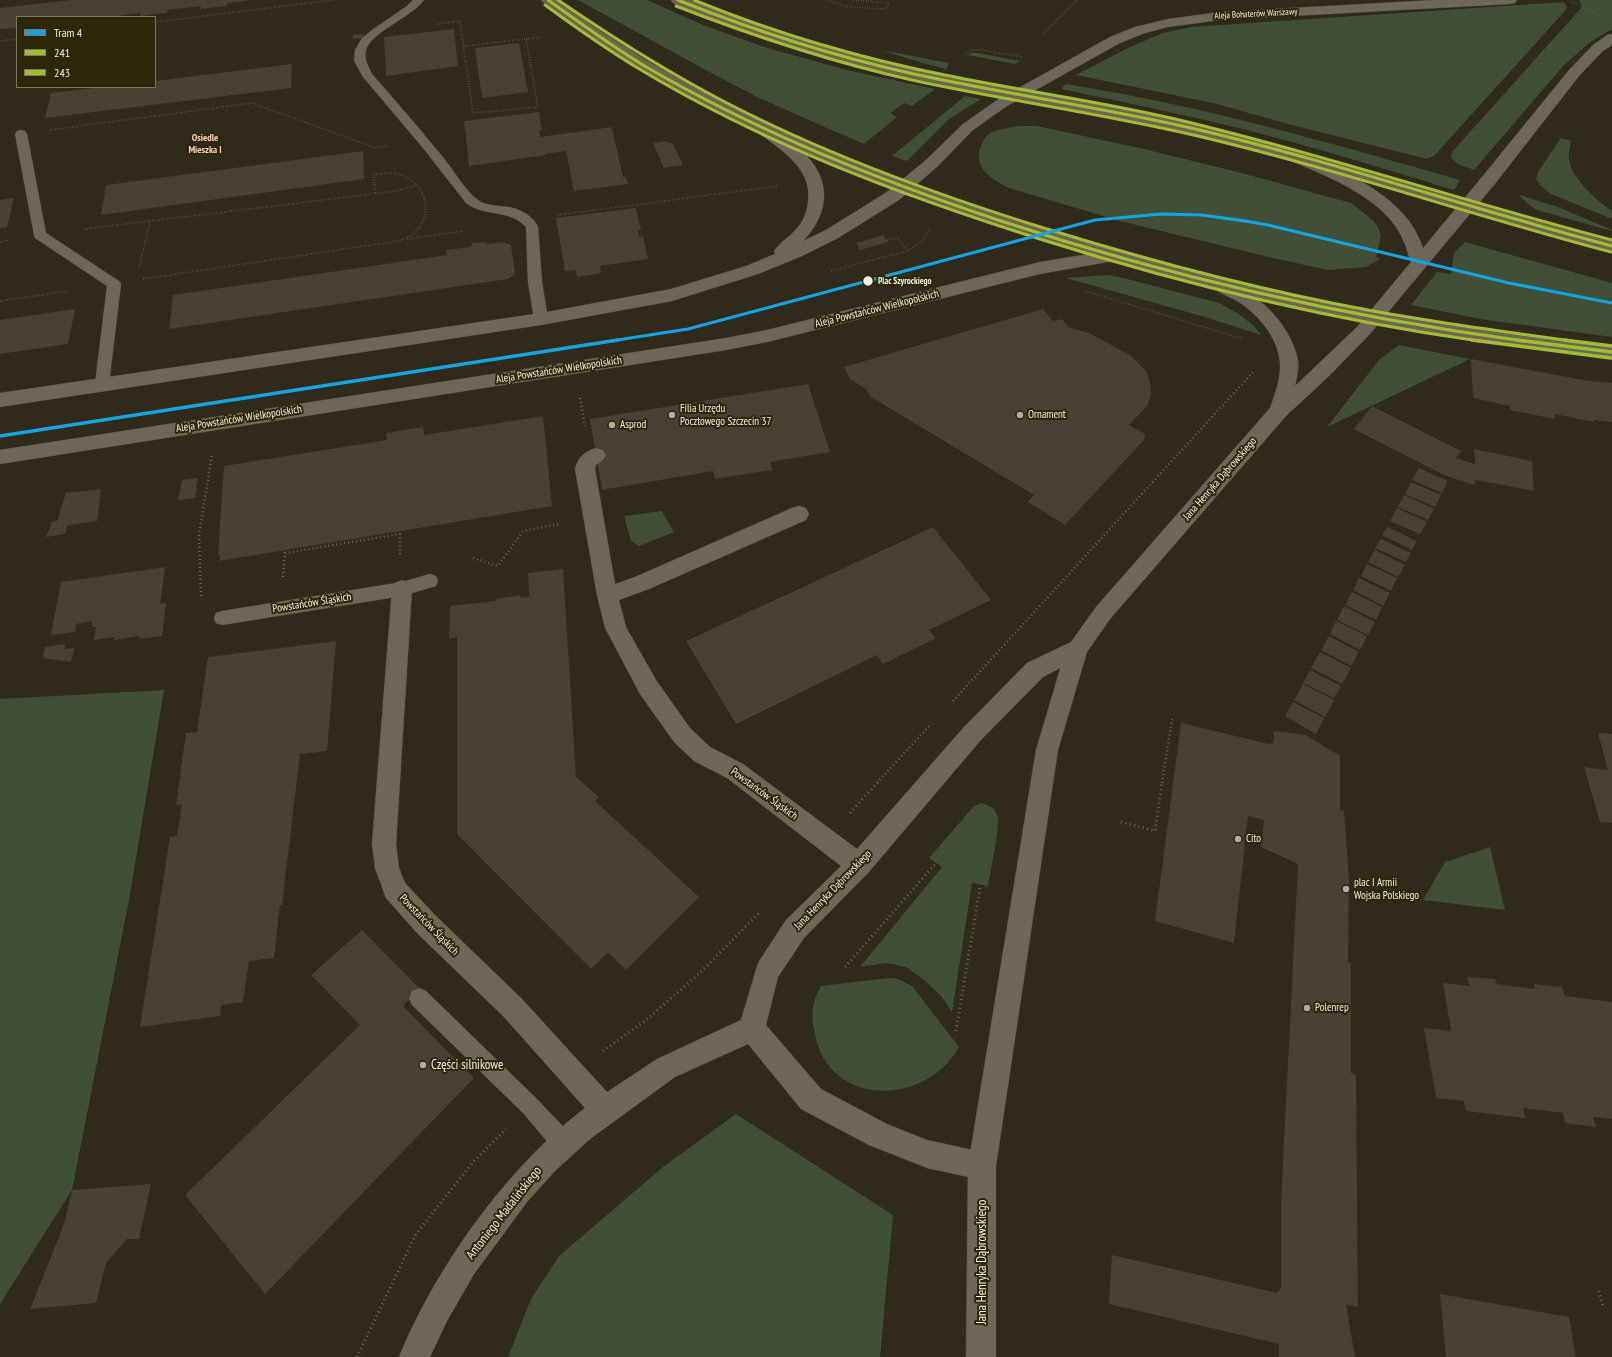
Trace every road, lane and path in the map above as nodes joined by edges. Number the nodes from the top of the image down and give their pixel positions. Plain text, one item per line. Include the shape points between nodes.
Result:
1 (335, 0) edge
2 (419, 0) edge
3 (548, 0) edge
4 (678, 0) edge
5 (826, 0) edge
6 (853, 0) edge
7 (1077, 0) edge
8 (1510, 0) edge
9 (1572, 2) dead end
10 (1602, 16) dead end
11 (156, 22) edge
12 (376, 31) junction
13 (1043, 34) dead end
14 (542, 37) dead end
15 (1612, 38) edge
16 (16, 39) edge
17 (526, 39) junction
18 (0, 41) edge
19 (464, 46) junction
20 (965, 55) dead end
21 (1025, 58) dead end
22 (1019, 94) junction
23 (761, 128) junction
24 (21, 134) joint
25 (376, 148) dead end
26 (1284, 152) junction
27 (417, 185) junction
28 (778, 186) dead end
29 (903, 188) junction
30 (374, 194) junction
31 (1466, 206) junction
32 (527, 219) junction
33 (150, 221) junction
34 (40, 235) junction
35 (887, 240) dead end
36 (4, 241) dead end
37 (0, 242) edge
38 (1612, 246) edge
39 (907, 251) dead end
40 (1113, 256) junction
41 (1419, 262) junction
42 (752, 270) junction
43 (137, 273) dead end
44 (136, 280) dead end
45 (1217, 283) junction
46 (1084, 291) dead end
47 (62, 293) dead end
48 (0, 301) edge
49 (1373, 317) junction
50 (540, 319) junction
51 (1245, 340) dead end
52 (1612, 352) edge
53 (102, 384) junction
54 (579, 393) dead end
55 (0, 400) edge
56 (1279, 411) junction
57 (584, 415) dead end
58 (213, 451) dead end
59 (596, 455) dead end
60 (0, 457) edge
61 (799, 514) dead end
62 (592, 517) junction
63 (473, 558) dead end
64 (430, 581) dead end
65 (402, 589) junction
66 (208, 594) dead end
67 (606, 595) junction
68 (282, 607) junction
69 (222, 618) dead end
70 (1077, 649) junction
71 (1172, 719) dead end
72 (1121, 822) dead end
73 (936, 863) dead end
74 (859, 865) junction
75 (980, 888) dead end
76 (845, 968) dead end
77 (419, 998) dead end
78 (752, 1029) junction
79 (956, 1031) dead end
80 (606, 1110) junction
81 (564, 1144) junction
82 (982, 1166) junction
83 (1599, 1291) dead end
84 (1603, 1307) dead end
85 (414, 1357) edge
86 (981, 1357) edge

1 - 11 path
2 - 12 lane via 405,14
3 - 23 main road via 579,24 649,68
4 - 22 main road via 768,34 846,58
5 - 6 path via 848,6 885,9 889,3
7 - 13 path
8 - 22 street, Aleja Bohaterów Warszawy via 1227,16 1168,23 1115,40
9 - 10 path
12 - 19 path via 460,21
12 - 32 lane via 358,54 359,62 367,75 447,169 470,201 481,207 520,213
14 - 17 path
15 - 31 street via 1598,48 1574,73
16 - 18 path
17 - 19 path
17 - 19 path via 538,107 474,113
20 - 21 path via 970,50 982,50
22 - 26 main road via 1141,117
22 - 29 street, Aleja Bohaterów Warszawy via 968,127
23 - 29 main road
23 - 42 street via 800,158 815,182 818,199 813,218 803,233 783,251
24 - 25 path via 252,103
24 - 34 lane
26 - 31 main road
26 - 41 street via 1350,181 1381,202 1403,223 1411,235
27 - 30 path
27 - 30 path via 399,174 374,175
27 - 44 path via 425,197 426,213 416,232 406,239
28 - 32 path
29 - 40 main road
29 - 42 street via 817,242
30 - 33 path
31 - 38 main road
31 - 41 street, Jana Henryka Dąbrowskiego
32 - 50 lane via 532,226
33 - 34 path
33 - 43 path
34 - 53 lane via 114,284
35 - 39 path via 898,238
36 - 37 path
40 - 45 main road
40 - 60 street, Aleja Powstańców Wielkopolskich via 1040,268 767,336 685,351
41 - 49 street, Jana Henryka Dąbrowskiego
42 - 50 street via 672,295
45 - 49 main road
45 - 56 street via 1251,301 1277,331 1289,364
46 - 51 path
47 - 48 path
49 - 52 main road
49 - 56 street, Jana Henryka Dąbrowskiego via 1363,331 1322,372
50 - 53 street
53 - 55 street
54 - 57 path
56 - 70 street, Jana Henryka Dąbrowskiego via 1103,613
58 - 66 path via 199,535 200,596
59 - 62 street, Powstańców Śląskich via 588,461 585,469
61 - 67 street via 642,583
62 - 63 path via 523,532 498,566
62 - 67 street, Powstańców Śląskich
64 - 65 lane, Powstańców Śląskich
65 - 68 lane, Powstańców Śląskich
65 - 68 path via 400,534 285,553
65 - 80 street, Powstańców Śląskich via 384,844 387,868 395,890 426,924 513,1008
67 - 74 street, Powstańców Śląskich via 616,628 644,680 682,735 702,754 735,771
68 - 69 lane, Powstańców Śląskich
70 - 74 street, Jana Henryka Dąbrowskiego via 1035,670 972,734
70 - 82 street, Jana Henryka Dąbrowskiego via 1047,750
71 - 72 path via 1155,831
73 - 76 path
74 - 78 street, Jana Henryka Dąbrowskiego via 795,929 767,972
75 - 79 path
77 - 81 lane via 530,1106
78 - 80 street, Antoniego Madalińskiego via 666,1068
78 - 82 street via 811,1099 886,1138 927,1154
80 - 81 street, Antoniego Madalińskiego
81 - 85 street, Antoniego Madalińskiego via 518,1192 464,1264
82 - 86 street, Jana Henryka Dąbrowskiego
83 - 84 path

